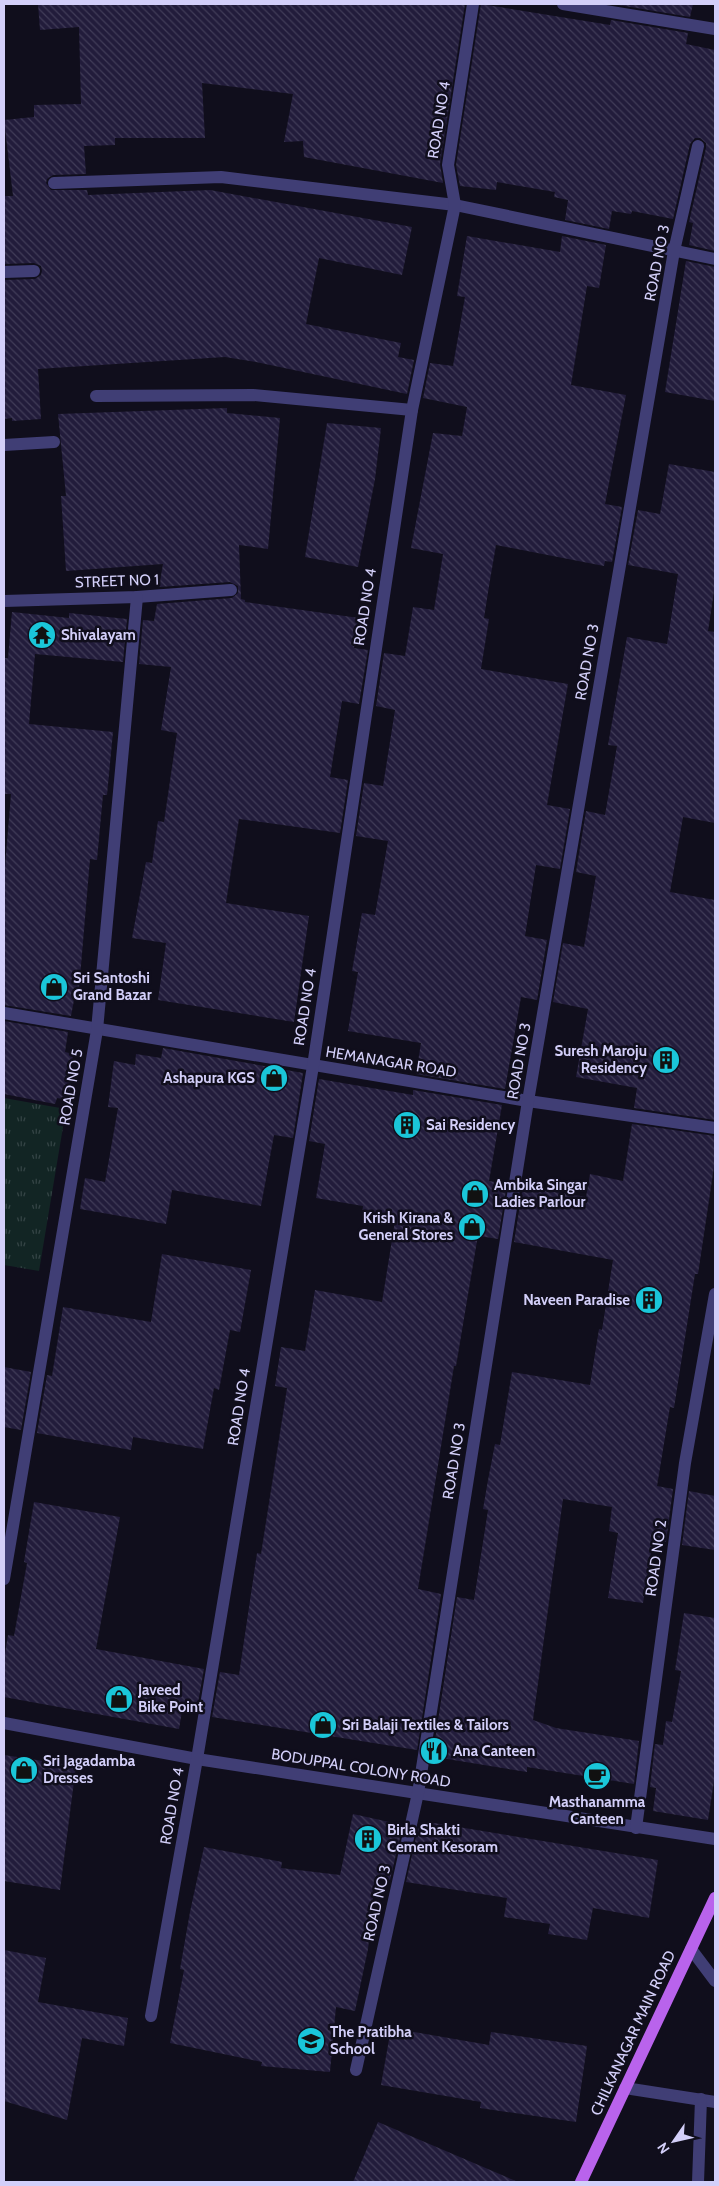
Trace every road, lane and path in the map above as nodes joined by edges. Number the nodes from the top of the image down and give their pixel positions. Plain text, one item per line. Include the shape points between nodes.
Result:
1 (473, 4) edge
2 (563, 4) edge
3 (715, 29) edge
4 (698, 146) dead end
5 (54, 183) dead end
6 (455, 205) junction
7 (674, 251) junction
8 (715, 259) edge
9 (34, 271) dead end
10 (4, 272) edge
11 (96, 396) dead end
12 (412, 410) junction
13 (54, 442) dead end
14 (4, 445) edge
15 (230, 590) dead end
16 (137, 597) junction
17 (4, 601) edge
18 (4, 1013) edge
19 (97, 1030) junction
20 (313, 1066) junction
21 (528, 1101) junction
22 (715, 1128) edge
23 (715, 1294) edge
24 (4, 1579) edge
25 (4, 1723) edge
26 (197, 1759) junction
27 (418, 1793) junction
28 (636, 1828) junction
29 (715, 1839) edge
30 (715, 1898) edge
31 (691, 1949) junction
32 (715, 1980) edge
33 (151, 2016) dead end
34 (356, 2070) dead end
35 (625, 2088) junction
36 (701, 2100) junction
37 (715, 2102) edge
38 (581, 2182) edge
39 (698, 2182) edge

1 - 6 street, ROAD NO 4 via 448,166
2 - 3 street
4 - 7 street, ROAD NO 3
5 - 6 street via 221,177
6 - 7 street
6 - 12 street, ROAD NO 4
7 - 8 street
7 - 21 street, ROAD NO 3
9 - 10 street
11 - 12 street via 253,394
12 - 20 street, ROAD NO 4
13 - 14 street
15 - 16 street, STREET NO 1
16 - 17 street, STREET NO 1
16 - 19 street, ROAD NO 5
18 - 19 street, HEMANAGAR ROAD
19 - 20 street, HEMANAGAR ROAD
19 - 24 street, ROAD NO 5
20 - 21 street, HEMANAGAR ROAD
20 - 26 street, ROAD NO 4
21 - 22 street, HEMANAGAR ROAD
21 - 27 street, ROAD NO 3
23 - 28 street, ROAD NO 2 via 685,1463
25 - 26 street, BODUPPAL COLONY ROAD
26 - 27 street, BODUPPAL COLONY ROAD
26 - 33 street, ROAD NO 4
27 - 28 street, BODUPPAL COLONY ROAD
27 - 34 street, ROAD NO 3
28 - 29 street, BODUPPAL COLONY ROAD
30 - 31 main road, CHILKANAGAR MAIN ROAD
31 - 32 street
31 - 35 main road, CHILKANAGAR MAIN ROAD
35 - 36 street
35 - 38 main road, CHILKANAGAR MAIN ROAD
36 - 37 street
36 - 39 street

